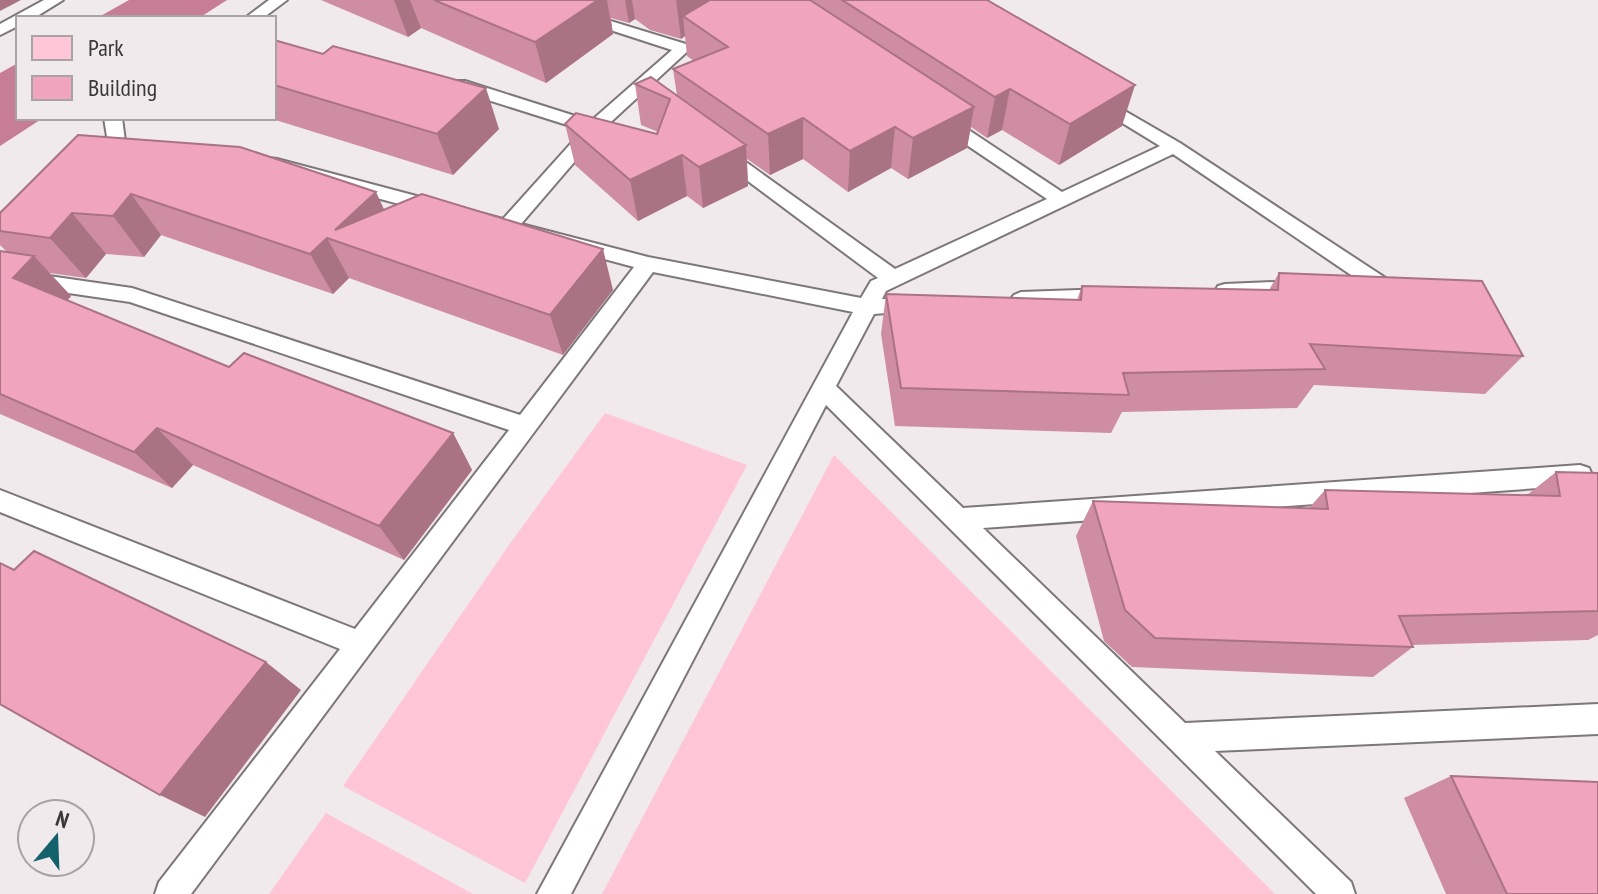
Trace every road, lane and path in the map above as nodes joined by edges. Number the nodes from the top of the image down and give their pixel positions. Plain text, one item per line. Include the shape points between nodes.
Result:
1 (55, 0) edge
2 (279, 0) edge
3 (526, 0) edge
4 (26, 16) edge
5 (256, 16) edge
6 (447, 82) edge
7 (1080, 90) edge
8 (933, 113) edge
9 (113, 120) edge
10 (594, 128) junction
11 (708, 143) edge
12 (117, 145) junction
13 (1174, 147) junction
14 (1061, 200) junction
15 (0, 223) edge
16 (507, 227) junction
17 (648, 264) junction
18 (0, 276) edge
19 (894, 279) junction
20 (1209, 292) edge
21 (1131, 295) edge
22 (1007, 301) edge
23 (929, 304) edge
24 (867, 307) junction
25 (824, 388) junction
26 (525, 426) junction
27 (1586, 475) edge
28 (0, 501) edge
29 (957, 519) junction
30 (360, 644) junction
31 (1598, 719) edge
32 (1181, 738) junction
33 (171, 894) edge
34 (553, 894) edge
35 (1339, 894) edge

1 - 4 lane
2 - 5 lane
3 - 10 lane via 689,44 640,94
6 - 10 lane
7 - 13 lane
8 - 14 lane
9 - 12 lane
10 - 16 lane
11 - 19 lane
12 - 15 lane
12 - 16 lane via 277,165
13 - 14 lane
13 - 20 lane via 1380,284
14 - 19 lane
16 - 17 lane
17 - 24 lane
17 - 26 lane
18 - 26 lane via 132,295
19 - 24 lane via 878,286
21 - 22 lane
23 - 24 lane
24 - 25 lane
25 - 29 lane
25 - 34 lane
26 - 30 lane
27 - 29 lane
28 - 30 lane
29 - 32 lane
30 - 33 lane
31 - 32 lane
32 - 35 lane

